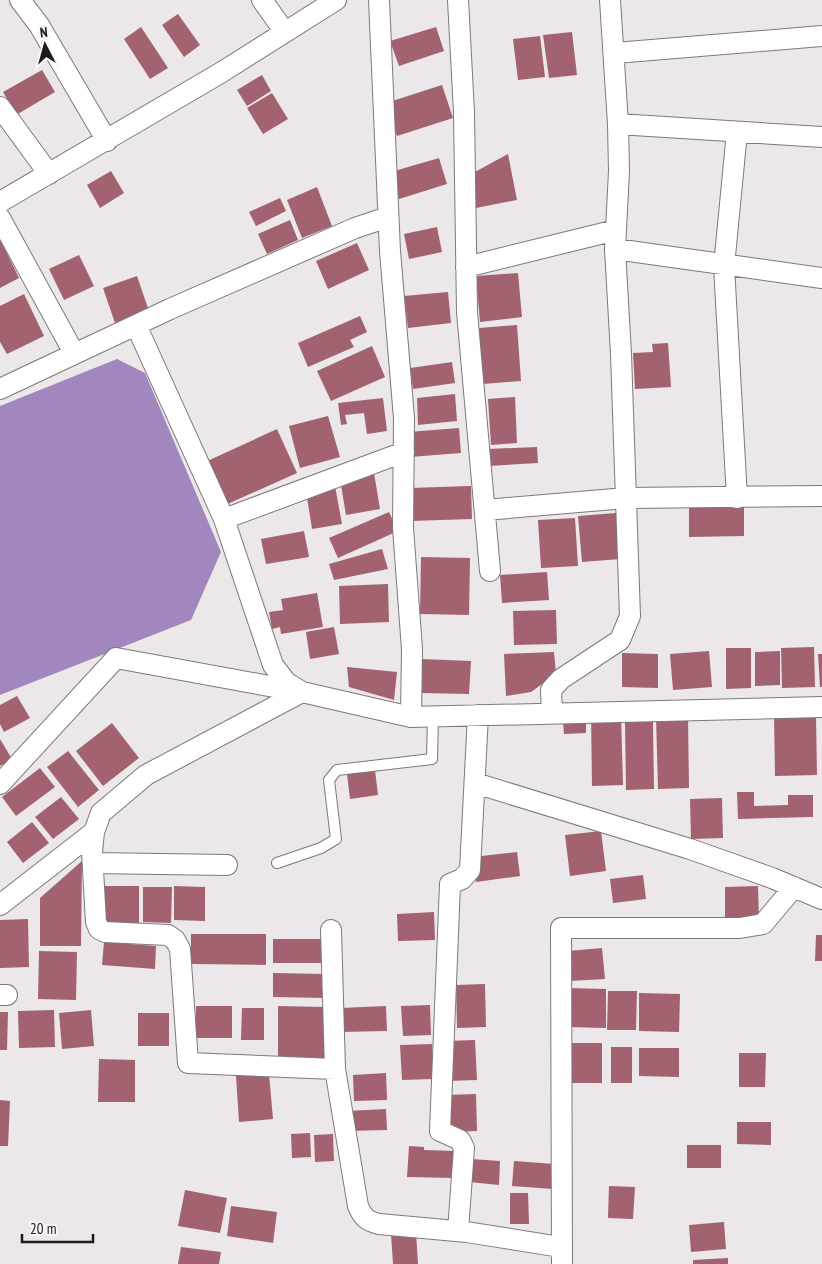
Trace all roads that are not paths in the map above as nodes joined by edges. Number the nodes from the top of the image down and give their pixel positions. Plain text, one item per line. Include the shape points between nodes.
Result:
1 (20, 0) edge
2 (262, 0) edge
3 (336, 0) edge
4 (379, 0) edge
5 (458, 0) edge
6 (610, 0) edge
7 (284, 31) junction
8 (822, 36) edge
9 (615, 53) junction
10 (0, 107) edge
11 (618, 124) junction
12 (737, 132) junction
13 (822, 137) edge
14 (107, 141) junction
15 (49, 174) junction
16 (0, 202) edge
17 (388, 217) junction
18 (0, 218) edge
19 (616, 240) junction
20 (724, 266) junction
21 (466, 267) junction
22 (822, 278) edge
23 (136, 325) junction
24 (74, 353) junction
25 (0, 389) edge
26 (404, 452) junction
27 (822, 496) edge
28 (626, 498) junction
29 (737, 498) junction
30 (485, 510) junction
31 (224, 519) junction
32 (490, 571) dead end
33 (302, 692) junction
34 (822, 707) edge
35 (552, 713) junction
36 (478, 715) junction
37 (433, 716) junction
38 (411, 717) junction
39 (475, 783) junction
40 (0, 784) edge
41 (94, 832) junction
42 (93, 863) junction
43 (277, 863) dead end
44 (227, 866) dead end
45 (794, 887) junction
46 (822, 899) edge
47 (0, 905) edge
48 (331, 930) dead end
49 (335, 1069) junction
50 (458, 1231) junction
51 (562, 1255) edge

1 - 14 street via 39,25
2 - 7 street
3 - 7 street
4 - 17 street
5 - 21 street via 464,112
6 - 9 street
7 - 14 street
8 - 9 street
9 - 11 street
10 - 15 street
11 - 12 street
11 - 19 street
12 - 13 street
12 - 20 street
14 - 15 street
15 - 16 street
17 - 23 street
17 - 26 street
18 - 24 street
19 - 20 street
19 - 21 street
19 - 28 street
20 - 22 street
20 - 29 street
21 - 30 street via 467,312
23 - 24 street
23 - 31 street
24 - 25 street
26 - 31 street
26 - 38 street via 403,528 412,649
27 - 29 street
28 - 29 street
28 - 30 street
28 - 35 street via 630,616 620,640 560,679 551,690
30 - 32 street
31 - 33 street via 273,664 286,682
33 - 38 street
33 - 40 street via 116,658
33 - 41 street via 146,774 101,813
34 - 35 street
35 - 36 street
36 - 37 street
36 - 39 street
37 - 38 street
37 - 43 lane via 432,760 337,770 329,780 336,840
39 - 45 street via 690,849
39 - 50 street via 470,870 462,879 450,884 440,1131 460,1140 464,1148
41 - 42 street
41 - 47 street
42 - 44 street
42 - 49 street via 99,929 115,934 168,935 180,949 188,1062
45 - 46 street
45 - 51 street via 763,924 740,928 561,928
48 - 49 street
49 - 50 street via 362,1215 367,1221 379,1224
50 - 51 street

